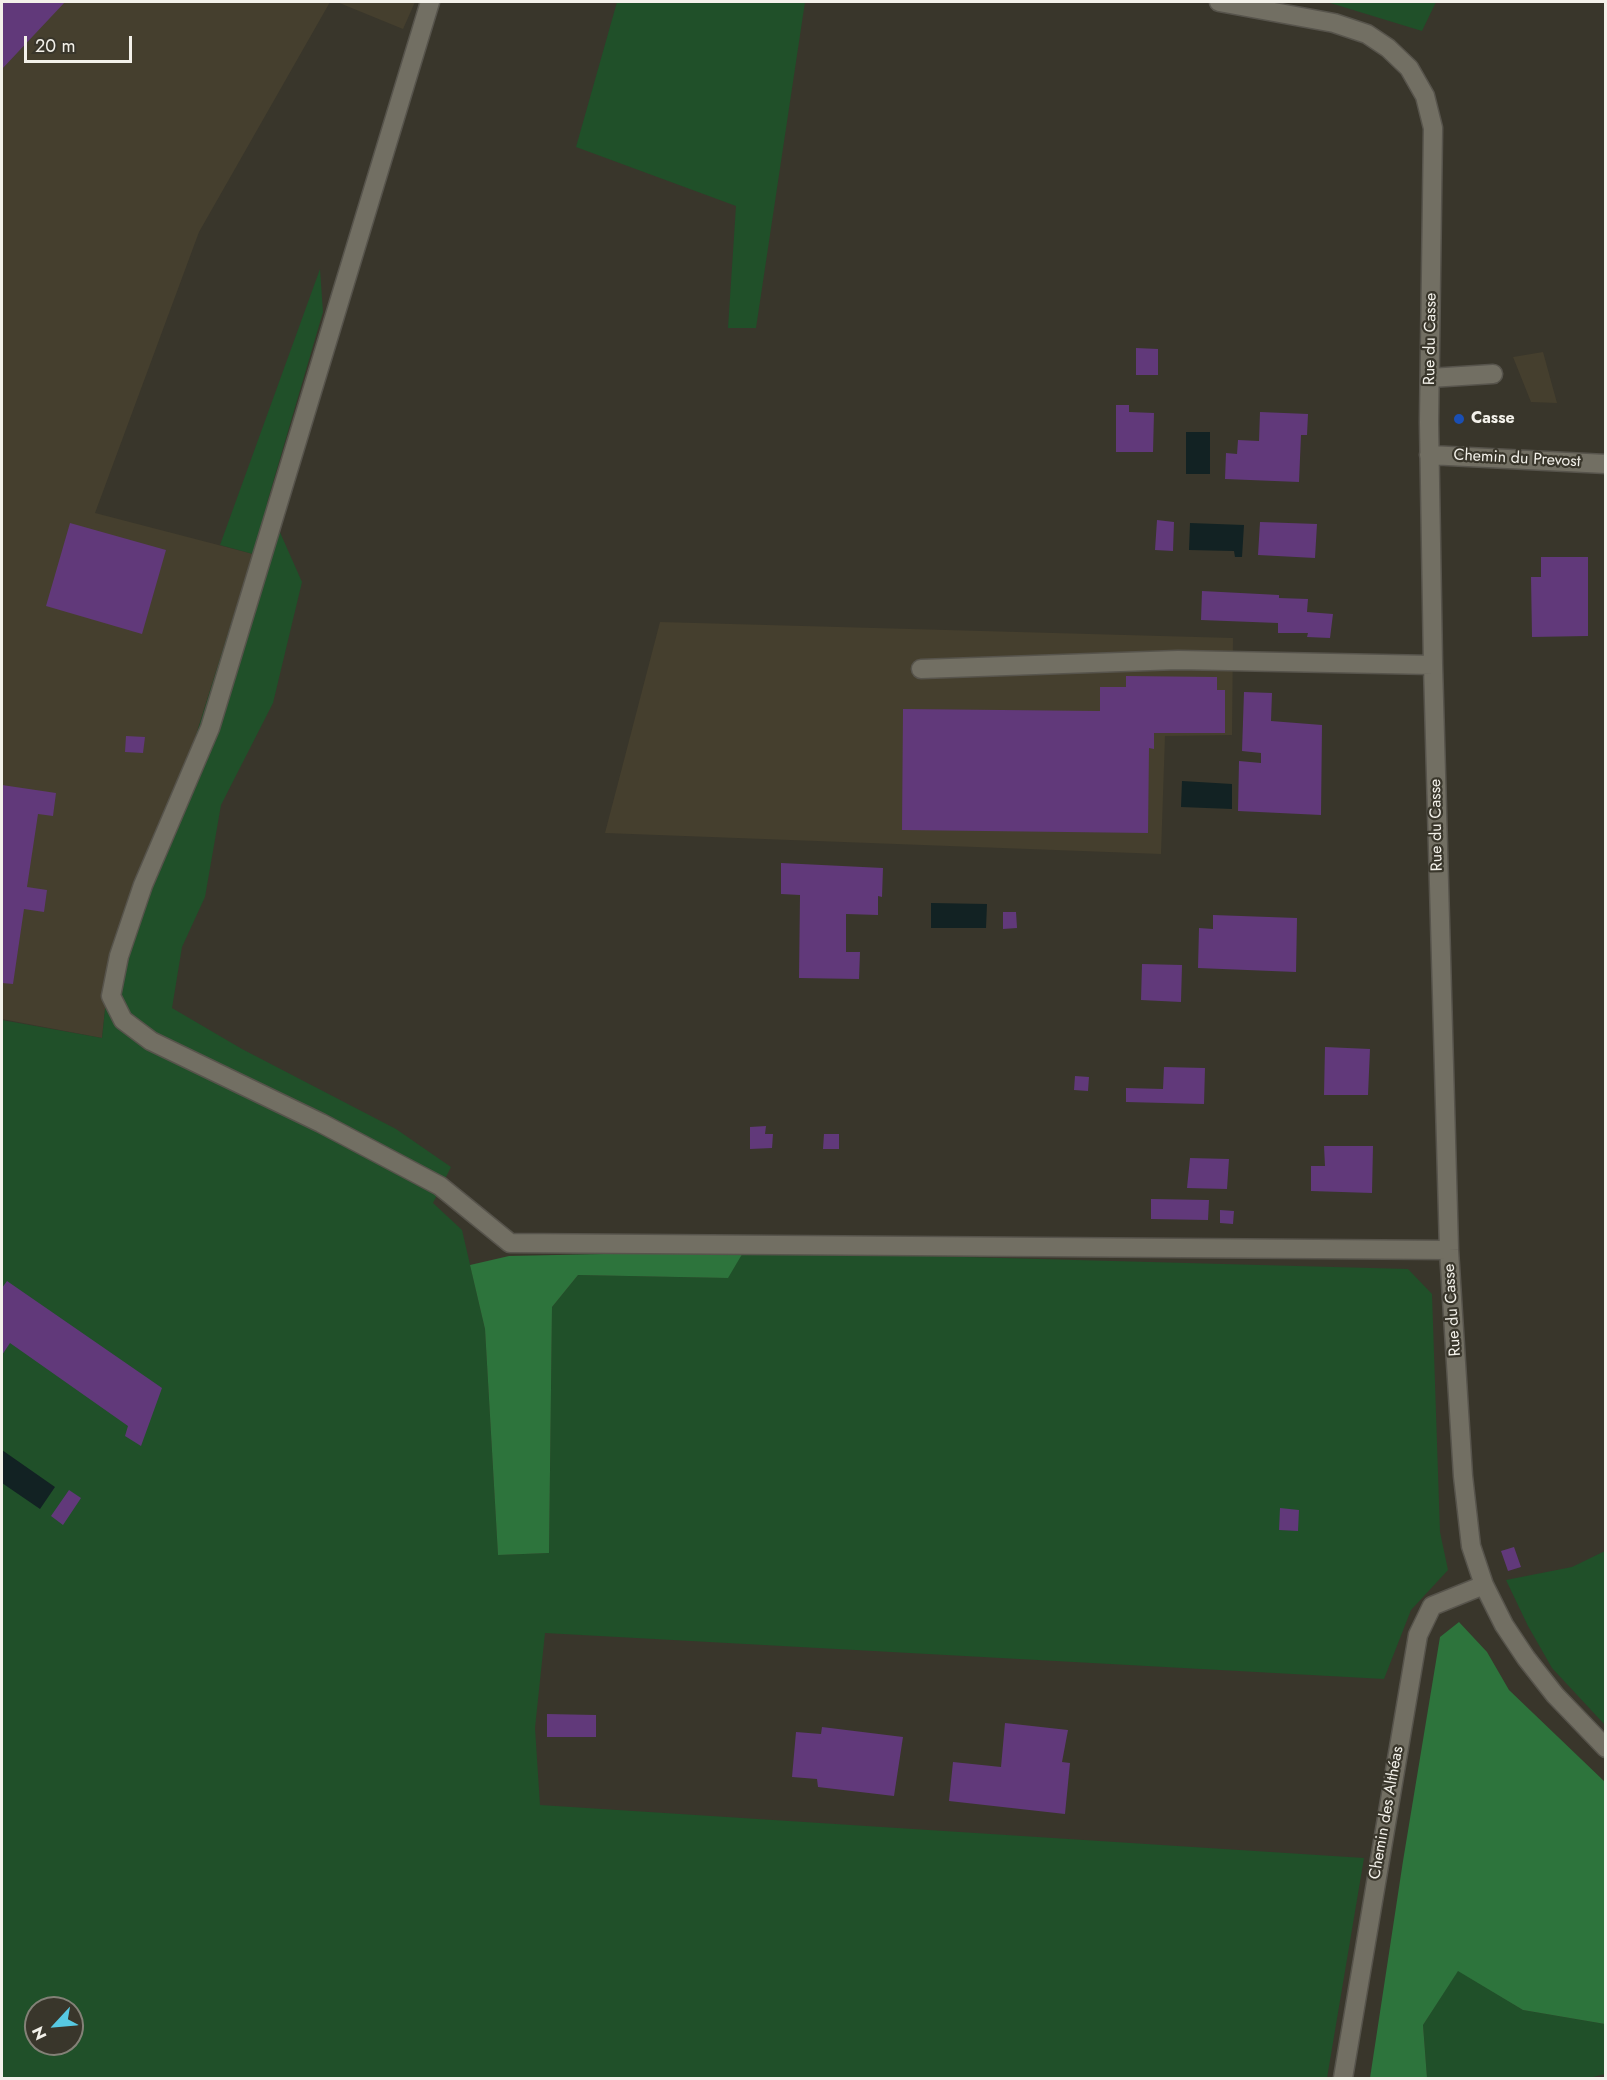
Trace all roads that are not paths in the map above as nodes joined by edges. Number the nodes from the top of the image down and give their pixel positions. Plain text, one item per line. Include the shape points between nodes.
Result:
1 (430, 2) edge
2 (1219, 2) edge
3 (1493, 374) dead end
4 (1430, 378) junction
5 (1430, 455) junction
6 (1605, 464) edge
7 (1433, 665) junction
8 (921, 669) dead end
9 (1449, 1250) junction
10 (1484, 1585) junction
11 (1605, 1748) edge
12 (1343, 2079) edge

1 - 9 street via 210,728 143,885 119,956 111,996 123,1020 151,1041 441,1186 510,1243
2 - 4 street, Rue du Casse via 1334,22 1366,34 1408,68 1425,96 1433,128
3 - 4 street
4 - 5 street, Rue du Casse
5 - 6 street, Chemin du Prevost
5 - 7 street, Rue du Casse
7 - 8 street via 1178,660
7 - 9 street, Rue du Casse
9 - 10 street, Rue du Casse via 1465,1488 1472,1546
10 - 11 street, Rue du Casse via 1526,1658
10 - 12 street, Chemin des Althéas via 1432,1606 1418,1635

